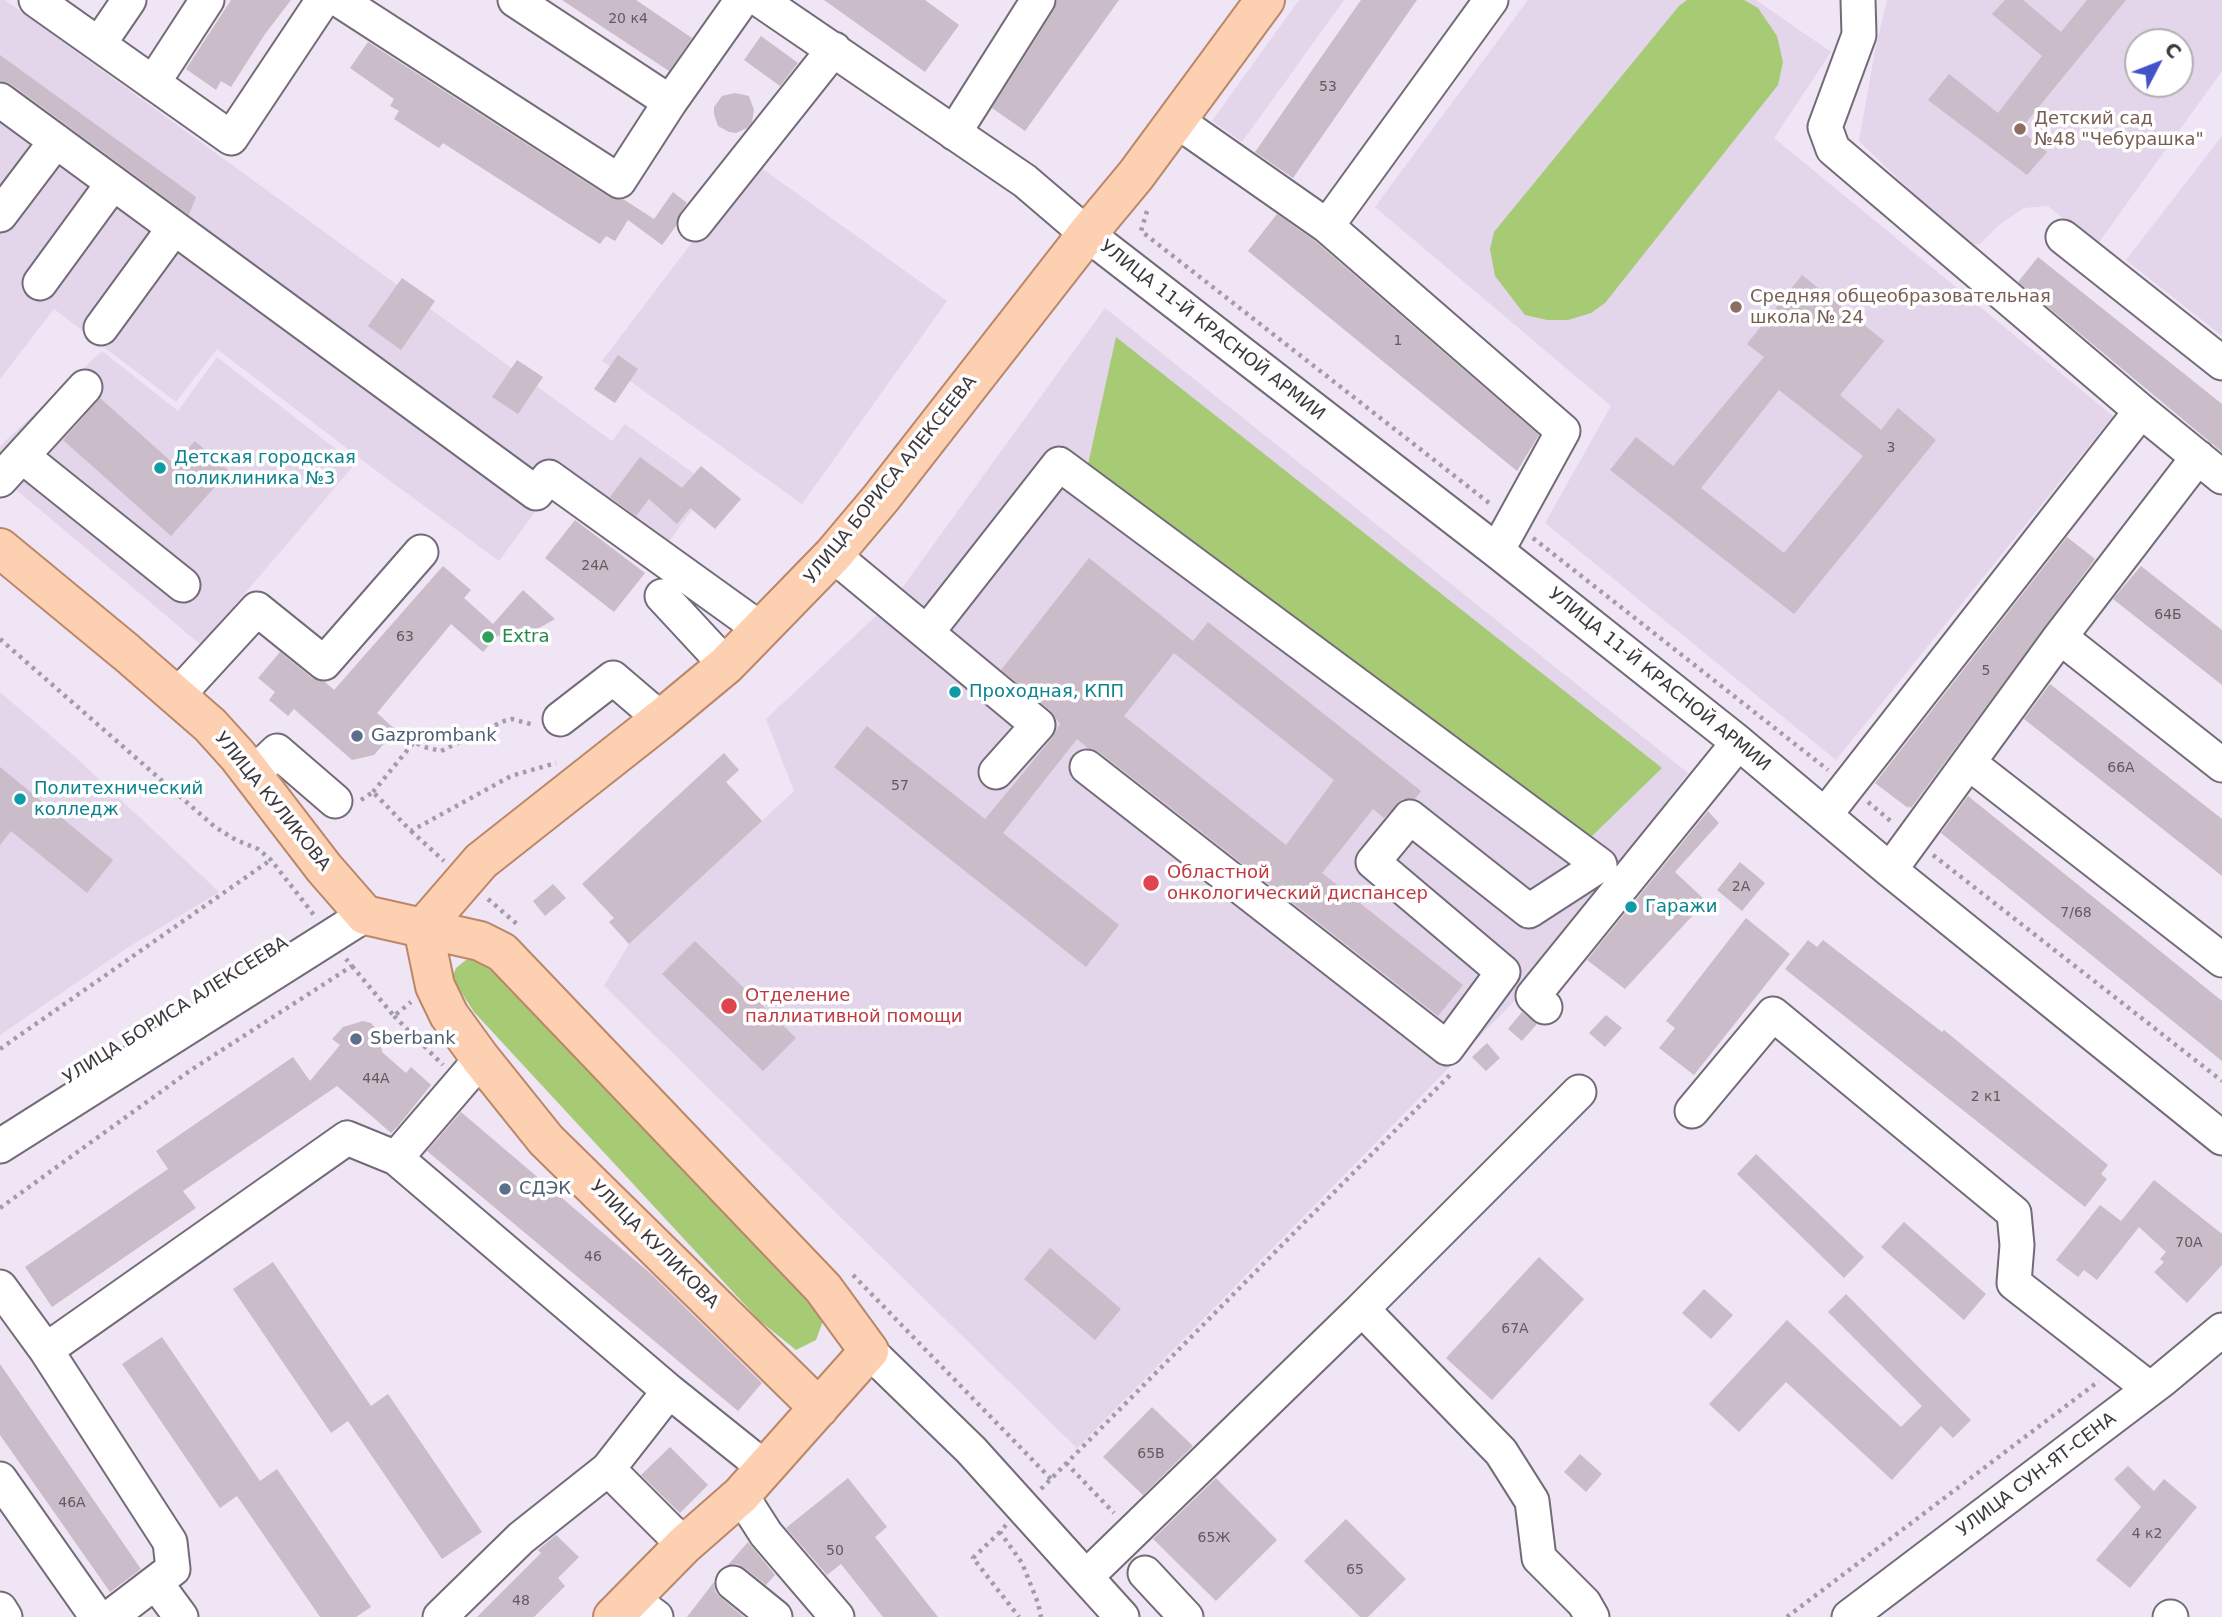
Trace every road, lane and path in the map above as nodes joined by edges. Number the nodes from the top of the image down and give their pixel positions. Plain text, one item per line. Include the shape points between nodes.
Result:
1 (36, 0) edge
2 (129, 0) edge
3 (207, 0) edge
4 (323, 0) edge
5 (339, 0) edge
6 (515, 0) edge
7 (742, 0) edge
8 (760, 0) edge
9 (1038, 0) edge
10 (1265, 0) edge
11 (1491, 0) edge
12 (1858, 0) edge
13 (99, 44) junction
14 (834, 49) junction
15 (153, 83) junction
16 (0, 100) edge
17 (670, 102) junction
18 (1177, 121) junction
19 (954, 133) junction
20 (56, 141) junction
21 (113, 183) junction
22 (1151, 206) dead end
23 (0, 215) edge
24 (695, 224) dead end
25 (1327, 226) junction
26 (174, 228) junction
27 (1087, 234) junction
28 (2063, 237) dead end
29 (40, 283) dead end
30 (100, 328) dead end
31 (2222, 363) edge
32 (85, 387) dead end
33 (2141, 411) junction
34 (22, 456) junction
35 (2210, 467) edge
36 (0, 480) edge
37 (1505, 537) junction
38 (0, 548) edge
39 (421, 552) dead end
40 (833, 555) junction
41 (183, 585) dead end
42 (662, 596) dead end
43 (762, 630) junction
44 (928, 632) junction
45 (2060, 637) junction
46 (0, 639) edge
47 (726, 665) junction
48 (177, 696) junction
49 (1753, 710) junction
50 (560, 719) joint
51 (661, 719) junction
52 (401, 731) dead end
53 (1736, 741) junction
54 (414, 742) junction
55 (563, 761) dead end
56 (1969, 763) junction
57 (2222, 765) edge
58 (1087, 767) dead end
59 (996, 772) dead end
60 (252, 775) junction
61 (1848, 786) junction
62 (373, 792) junction
63 (345, 803) joint
64 (1825, 815) junction
65 (1912, 839) junction
66 (286, 850) junction
67 (1890, 870) junction
68 (358, 906) junction
69 (423, 928) junction
70 (2222, 960) edge
71 (1545, 1007) dead end
72 (394, 1016) dead end
73 (164, 1030) junction
74 (0, 1049) edge
75 (1460, 1065) dead end
76 (471, 1071) junction
77 (2222, 1081) edge
78 (1579, 1092) dead end
79 (1692, 1111) dead end
80 (0, 1122) edge
81 (2222, 1138) edge
82 (0, 1146) edge
83 (396, 1158) junction
84 (0, 1287) edge
85 (1362, 1309) junction
86 (2222, 1330) edge
87 (46, 1350) junction
88 (869, 1352) junction
89 (2120, 1364) junction
90 (2150, 1389) junction
91 (670, 1391) junction
92 (819, 1408) junction
93 (1066, 1463) junction
94 (608, 1469) junction
95 (0, 1479) edge
96 (753, 1482) junction
97 (1023, 1508) junction
98 (1000, 1532) junction
99 (1132, 1532) junction
100 (684, 1545) junction
101 (1145, 1573) dead end
102 (1086, 1577) junction
103 (156, 1583) junction
104 (733, 1583) dead end
105 (0, 1609) edge
106 (634, 1611) edge
107 (5, 1617) edge
108 (97, 1617) edge
109 (110, 1617) edge
110 (181, 1617) edge
111 (440, 1617) edge
112 (775, 1617) edge
113 (837, 1617) edge
114 (1019, 1617) edge
115 (1041, 1617) edge
116 (1122, 1617) edge
117 (1186, 1617) edge
118 (1592, 1617) edge
119 (1787, 1617) edge
120 (1849, 1617) edge

1 - 13 street
2 - 13 street
3 - 15 street
4 - 15 street via 231,138
5 - 17 street via 620,181
6 - 17 street
7 - 17 street
8 - 14 street, УЛИЦА 11-Й КРАСНОЙ АРМИИ
9 - 19 street
10 - 18 main road, УЛИЦА БОРИСА АЛЕКСЕЕВА
11 - 25 street
12 - 33 street via 1859,35 1825,127 1833,149
13 - 15 street
14 - 19 street, УЛИЦА 11-Й КРАСНОЙ АРМИИ
14 - 24 street
16 - 20 street
18 - 25 street
18 - 27 main road, УЛИЦА БОРИСА АЛЕКСЕЕВА
19 - 27 street, УЛИЦА 11-Й КРАСНОЙ АРМИИ via 1025,181
20 - 21 street
20 - 23 street
21 - 26 street
21 - 29 street
22 - 37 path via 1141,231
25 - 37 street via 1563,431
26 - 30 street
26 - 43 street via 536,493 549,477
27 - 37 street, УЛИЦА 11-Й КРАСНОЙ АРМИИ
27 - 40 main road, УЛИЦА БОРИСА АЛЕКСЕЕВА
28 - 31 street
32 - 34 street
33 - 35 street
33 - 61 street
34 - 36 street
34 - 41 street
35 - 45 street
37 - 49 path
37 - 53 street, УЛИЦА 11-Й КРАСНОЙ АРМИИ
38 - 48 main road, УЛИЦА КУЛИКОВА
39 - 48 street via 324,663 257,609
40 - 43 main road, УЛИЦА БОРИСА АЛЕКСЕЕВА
40 - 44 street
42 - 47 street
43 - 47 main road, УЛИЦА БОРИСА АЛЕКСЕЕВА
44 - 58 street via 1059,464 1600,865 1529,911 1410,817 1373,862 1503,972 1447,1048
44 - 59 street via 1038,725
45 - 56 street
45 - 57 street
46 - 66 path via 215,827 258,849
47 - 51 main road, УЛИЦА БОРИСА АЛЕКСЕЕВА
48 - 60 main road, УЛИЦА КУЛИКОВА via 210,725
49 - 53 path
49 - 61 path
50 - 51 street via 613,678
50 - 54 path via 548,726 504,721 441,751
51 - 69 main road, УЛИЦА БОРИСА АЛЕКСЕЕВА via 481,861
52 - 54 path
53 - 64 street, УЛИЦА 11-Й КРАСНОЙ АРМИИ
53 - 71 street via 1533,996
54 - 62 path
55 - 62 path via 511,776 411,831
56 - 65 street
56 - 70 street
60 - 63 street via 278,751
60 - 66 main road, УЛИЦА КУЛИКОВА
61 - 64 street
61 - 65 path
62 - 63 path
64 - 67 street, УЛИЦА 11-Й КРАСНОЙ АРМИИ
65 - 67 street
65 - 77 path
66 - 68 main road, УЛИЦА КУЛИКОВА via 324,868
66 - 74 path
67 - 81 street, УЛИЦА 11-Й КРАСНОЙ АРМИИ
68 - 69 main road
68 - 73 street, УЛИЦА БОРИСА АЛЕКСЕЕВА
69 - 76 main road, УЛИЦА КУЛИКОВА via 436,986
69 - 88 main road via 502,951 822,1288
72 - 76 path
73 - 80 street, УЛИЦА БОРИСА АЛЕКСЕЕВА
73 - 82 street
75 - 93 path
76 - 83 street
76 - 92 main road, УЛИЦА КУЛИКОВА
78 - 85 street
79 - 89 street via 1773,1014 2014,1213 2014,1283
83 - 87 street via 347,1138
83 - 91 street
84 - 87 street
85 - 99 street
85 - 118 street via 1501,1452 1532,1501 1539,1558
86 - 90 street, УЛИЦА СУН-ЯТ-СЕНА
87 - 103 street via 170,1542 173,1570
88 - 92 main road
88 - 97 street via 971,1450
89 - 90 street
89 - 119 path
90 - 120 street, УЛИЦА СУН-ЯТ-СЕНА
91 - 94 street
91 - 96 street
92 - 96 main road
93 - 97 path
93 - 99 path
94 - 100 street
94 - 111 street via 521,1538
95 - 108 street
96 - 100 main road
96 - 113 street via 766,1534
97 - 98 path
97 - 102 street
98 - 114 path via 973,1558
98 - 115 path via 1021,1563
99 - 102 street
100 - 106 main road
101 - 117 street
102 - 116 street
103 - 109 street
103 - 110 street
104 - 112 street
105 - 107 street

